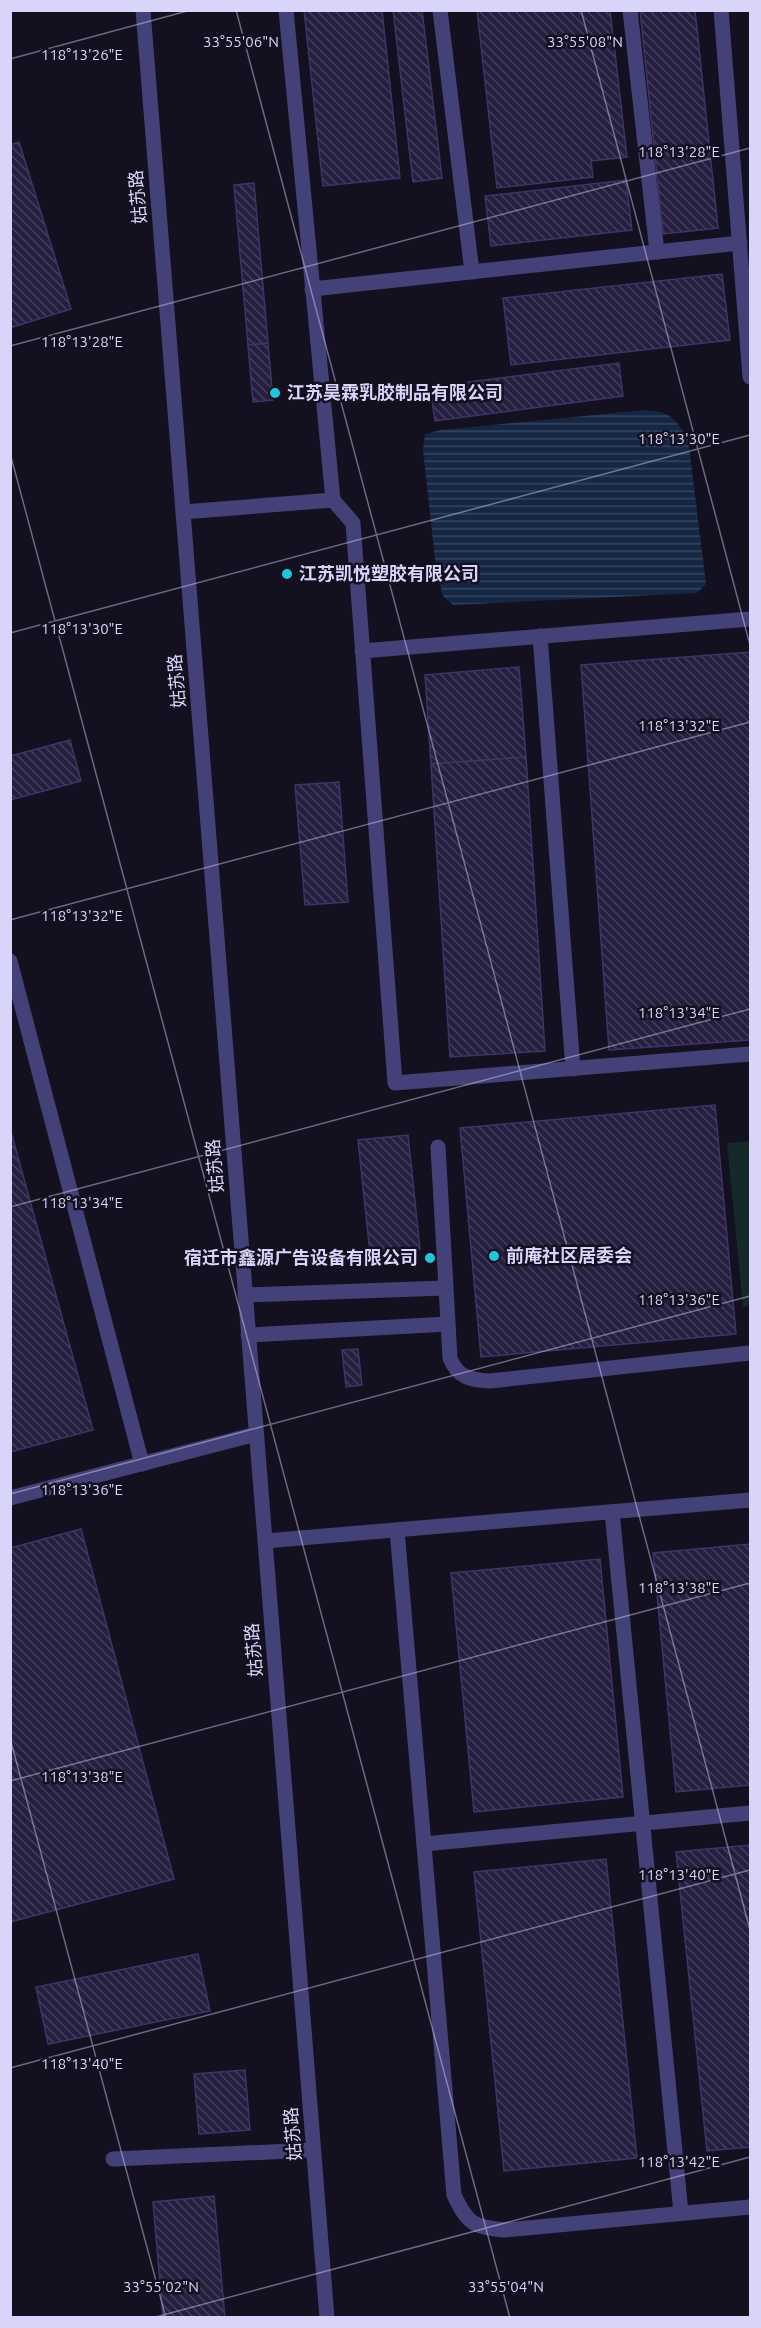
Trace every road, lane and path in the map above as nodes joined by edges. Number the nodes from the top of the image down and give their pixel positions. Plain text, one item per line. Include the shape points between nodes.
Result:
1 (143, 10) edge
2 (286, 10) edge
3 (440, 10) edge
4 (630, 10) edge
5 (721, 10) edge
6 (740, 243) junction
7 (657, 252) junction
8 (472, 272) junction
9 (312, 288) junction
10 (750, 377) edge
11 (333, 500) junction
12 (183, 512) junction
13 (750, 619) edge
14 (540, 636) junction
15 (362, 651) junction
16 (10, 961) edge
17 (750, 1054) edge
18 (573, 1069) junction
19 (438, 1147) dead end
20 (445, 1288) junction
21 (245, 1294) junction
22 (447, 1324) junction
23 (248, 1335) junction
24 (750, 1353) edge
25 (256, 1434) junction
26 (142, 1464) junction
27 (10, 1498) edge
28 (750, 1500) edge
29 (612, 1512) junction
30 (397, 1530) junction
31 (265, 1541) junction
32 (750, 1813) edge
33 (643, 1824) junction
34 (424, 1844) junction
35 (314, 2150) junction
36 (113, 2159) dead end
37 (750, 2207) edge
38 (681, 2213) junction
39 (327, 2318) edge

1 - 12 street, 姑苏路
2 - 9 street
3 - 8 street
4 - 7 street
5 - 6 street
6 - 7 street
6 - 10 street
7 - 8 street
8 - 9 street
9 - 11 street
11 - 12 street
11 - 15 street via 353,523
12 - 21 street, 姑苏路
13 - 14 street
14 - 15 street
14 - 18 street
15 - 18 street via 395,1083
16 - 26 street
17 - 18 street
19 - 20 street
20 - 21 street
20 - 22 street
21 - 23 street, 姑苏路
22 - 23 street
22 - 24 street via 453,1368 463,1377 476,1380
23 - 25 street, 姑苏路
25 - 26 street
25 - 31 street, 姑苏路
26 - 27 street
28 - 29 street
29 - 30 street
29 - 33 street
30 - 31 street
30 - 34 street
31 - 35 street, 姑苏路
32 - 33 street
33 - 34 street
33 - 38 street
34 - 38 street via 454,2195 465,2219 481,2228 505,2230
35 - 36 street
35 - 39 street, 姑苏路
37 - 38 street

